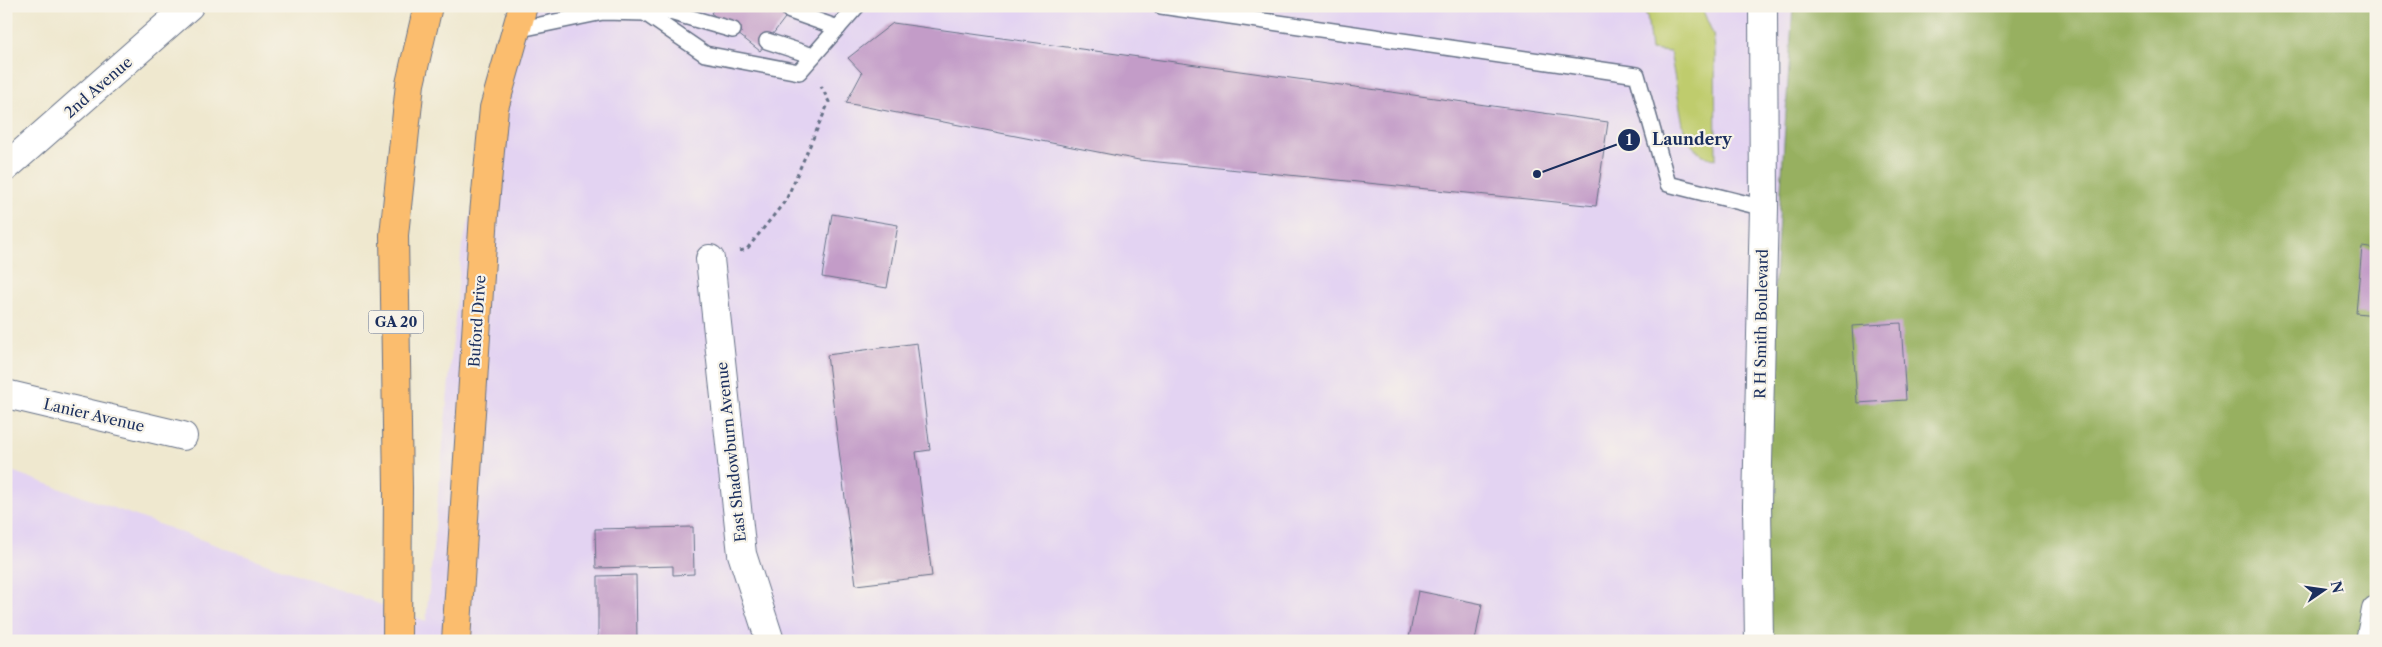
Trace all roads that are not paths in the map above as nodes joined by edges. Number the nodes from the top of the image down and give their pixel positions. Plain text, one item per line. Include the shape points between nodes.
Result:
1 (189, 6) edge
2 (428, 6) edge
3 (857, 6) edge
4 (1160, 6) edge
5 (1763, 6) edge
6 (665, 8) edge
7 (790, 11) dead end
8 (645, 13) junction
9 (520, 18) edge
10 (838, 28) junction
11 (733, 30) dead end
12 (767, 41) dead end
13 (814, 56) junction
14 (6, 167) edge
15 (1764, 208) junction
16 (710, 259) road end
17 (6, 394) edge
18 (183, 436) dead end
19 (2376, 610) edge
20 (397, 641) edge
21 (456, 641) edge
22 (770, 641) edge
23 (1759, 641) edge
24 (2370, 641) edge

1 - 14 street, 2nd Avenue
2 - 20 highway, GA 20 via 410,84 394,235
3 - 10 lane
4 - 15 lane via 1637,74 1668,184
5 - 15 street, R H Smith Boulevard
6 - 8 lane
6 - 11 lane
7 - 10 lane
8 - 9 lane via 603,12
8 - 13 lane via 705,54 799,72
9 - 21 highway, Buford Drive via 494,108
10 - 13 lane
12 - 13 lane
15 - 23 street, R H Smith Boulevard via 1757,505
16 - 22 street, East Shadowburn Avenue via 742,554
17 - 18 street, Lanier Avenue
19 - 24 street

